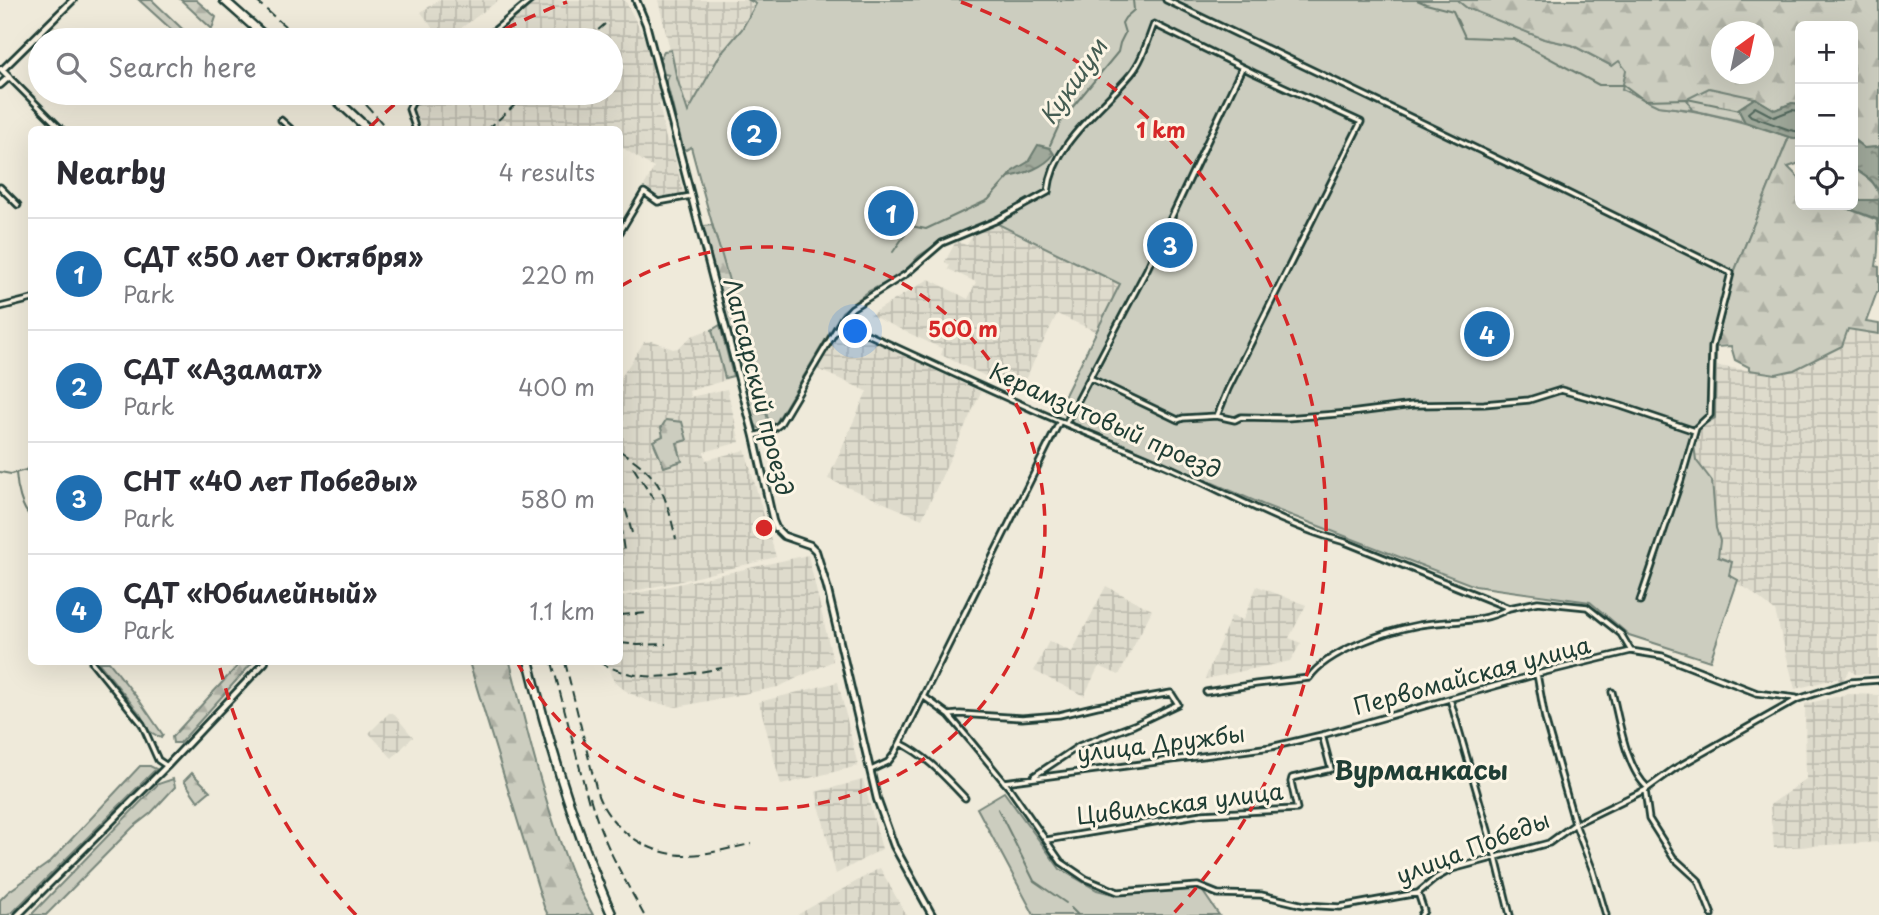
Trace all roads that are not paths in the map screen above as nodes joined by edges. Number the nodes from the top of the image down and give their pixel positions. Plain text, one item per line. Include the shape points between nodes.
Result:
1 (73, 0) edge
2 (224, 0) edge
3 (531, 0) edge
4 (636, 0) edge
5 (1166, 0) edge
6 (44, 28) edge
7 (256, 28) edge
8 (497, 28) edge
9 (28, 43) edge
10 (1242, 68) junction
11 (1, 69) edge
12 (9, 77) junction
13 (0, 85) edge
14 (28, 96) edge
15 (37, 105) edge
16 (342, 105) edge
17 (411, 105) edge
18 (281, 120) dead end
19 (58, 126) edge
20 (288, 126) edge
21 (365, 126) edge
22 (415, 126) edge
23 (0, 187) edge
24 (691, 196) junction
25 (19, 205) dead end
26 (623, 227) edge
27 (28, 300) edge
28 (0, 307) edge
29 (836, 331) junction
30 (1090, 378) junction
31 (1217, 416) junction
32 (1060, 421) junction
33 (1066, 424) junction
34 (1695, 431) junction
35 (754, 436) junction
36 (1640, 601) dead end
37 (1509, 608) junction
38 (1631, 652) junction
39 (94, 665) edge
40 (262, 665) edge
41 (530, 665) edge
42 (1537, 674) junction
43 (1879, 680) edge
44 (1206, 692) dead end
45 (1612, 692) dead end
46 (923, 696) junction
47 (1450, 699) junction
48 (1798, 699) junction
49 (948, 715) junction
50 (1322, 735) junction
51 (900, 743) junction
52 (167, 766) junction
53 (870, 770) junction
54 (1032, 777) junction
55 (1004, 782) junction
56 (1646, 789) junction
57 (965, 798) dead end
58 (1575, 824) junction
59 (1047, 840) junction
60 (1496, 859) junction
61 (1418, 892) junction
62 (18, 915) edge
63 (612, 915) edge
64 (932, 915) edge
65 (1421, 915) edge
66 (1510, 915) edge
67 (1606, 915) edge
68 (1712, 915) edge

1 - 6 street
2 - 7 highway
3 - 8 street
4 - 24 street, Лапсарский проезд
5 - 34 street via 1731,273 1712,347 1710,415
9 - 11 street
10 - 29 street via 1154,24 1133,72 1066,146 1049,178 1048,192 942,243 906,274 852,308
10 - 30 street
10 - 31 street via 1361,122
11 - 12 street
12 - 13 street
12 - 14 street
15 - 19 street
16 - 21 highway
17 - 22 street
18 - 20 street
23 - 25 street
24 - 26 street via 658,202 644,192
24 - 35 street, Лапсарский проезд
27 - 28 street
29 - 32 street, Керамзитовый проезд via 863,332
29 - 35 street via 780,424
30 - 31 street via 1178,420
30 - 33 street
31 - 34 street via 1235,420 1241,416 1272,418 1413,405 1484,404 1528,400 1561,390
32 - 33 street, Керамзитовый проезд
32 - 46 street
33 - 37 street, Керамзитовый проезд via 1320,535
34 - 36 street
35 - 53 street, Лапсарский проезд via 776,528 816,551
37 - 38 street via 1538,602 1587,607 1621,634
37 - 44 street via 1497,615 1376,636 1316,667 1309,678
38 - 42 street, Первомайская улица
38 - 48 street via 1662,656 1757,693
39 - 52 street via 142,724 158,760
40 - 52 street
41 - 63 highway via 574,819
42 - 47 street, Первомайская улица
42 - 58 street
43 - 48 street, улица Победы via 1851,682
45 - 56 street via 1626,749
46 - 49 street, улица Победы
46 - 51 street
47 - 50 street, Первомайская улица
47 - 60 street
48 - 56 street, улица Победы
49 - 54 street via 1059,715 1171,693 1178,704 1079,746
49 - 55 street, улица Победы
50 - 54 street, улица Дружбы via 1271,747
50 - 59 street, Цивильская улица via 1331,769 1291,780 1297,809 1202,814
51 - 53 street via 888,762
51 - 57 street via 928,760
52 - 62 street
53 - 64 street, Лапсарский проезд via 894,846
54 - 55 street, улица Дружбы
55 - 59 street, улица Победы
56 - 58 street, улица Победы
56 - 68 street via 1649,819 1673,857 1698,880
58 - 60 street, улица Победы via 1549,843
58 - 67 street
59 - 61 street, улица Победы via 1060,862 1118,892 1198,886 1218,894 1261,895 1340,907
60 - 61 street, улица Победы via 1445,872
60 - 66 street
61 - 65 street

